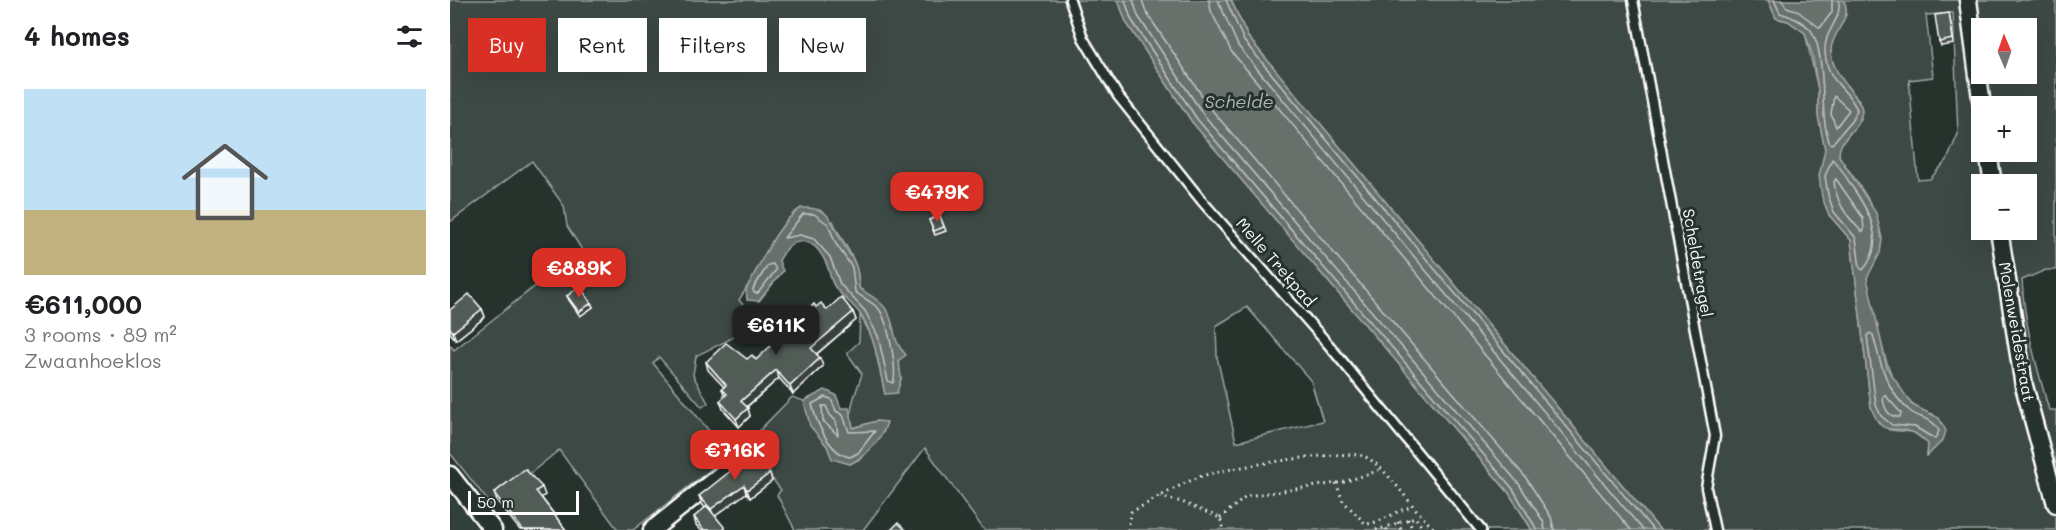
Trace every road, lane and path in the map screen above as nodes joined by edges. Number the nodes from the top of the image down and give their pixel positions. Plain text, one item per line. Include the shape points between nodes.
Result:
1 (1070, 0) edge
2 (1633, 0) edge
3 (1968, 0) edge
4 (1981, 96) edge
5 (2001, 240) edge
6 (757, 447) dead end
7 (1380, 470) junction
8 (450, 475) edge
9 (1336, 483) junction
10 (1160, 497) junction
11 (2056, 504) edge
12 (1412, 507) junction
13 (1220, 518) junction
14 (1408, 519) junction
15 (1398, 522) junction
16 (658, 528) edge
17 (1387, 528) edge
18 (493, 530) edge
19 (1128, 530) edge
20 (1224, 530) edge
21 (1376, 530) edge
22 (1401, 530) edge
23 (1413, 530) edge
24 (1424, 530) edge
25 (1436, 530) edge
26 (1481, 530) edge
27 (1715, 530) edge

1 - 26 lane, Melle Trekpad via 1083,38 1118,96
2 - 27 lane, Scheldetragel via 1715,436 1706,488
3 - 4 street
5 - 11 street, Molenweidestraat via 2024,386
6 - 16 street
7 - 9 path
7 - 10 path via 1363,456 1342,455 1198,477
7 - 12 path
8 - 18 street
9 - 12 path via 1343,501 1366,524
9 - 13 path via 1247,496
10 - 13 path
10 - 19 path via 1131,512
12 - 25 path
13 - 20 path
14 - 15 path
14 - 23 path
14 - 24 path via 1415,517
15 - 17 path
15 - 22 path
17 - 21 path

